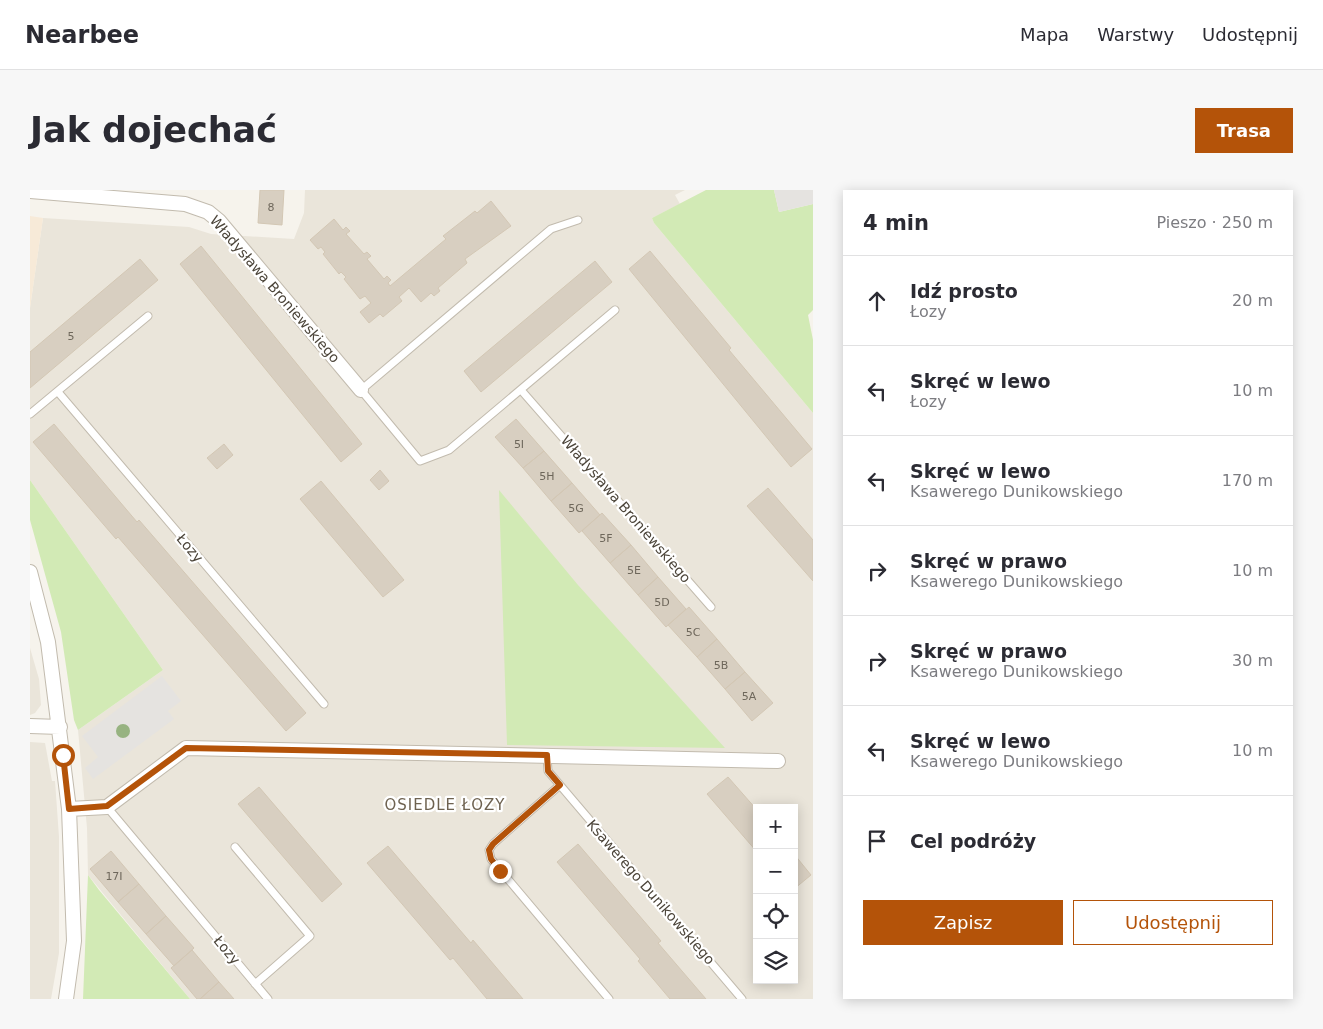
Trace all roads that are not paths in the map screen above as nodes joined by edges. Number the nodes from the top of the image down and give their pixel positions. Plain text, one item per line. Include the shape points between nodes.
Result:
1 (30, 192) edge
2 (578, 220) dead end
3 (615, 310) dead end
4 (148, 316) dead end
5 (361, 390) junction
6 (521, 390) junction
7 (58, 392) junction
8 (30, 414) edge
9 (30, 572) edge
10 (711, 606) dead end
11 (324, 704) dead end
12 (30, 726) edge
13 (60, 727) junction
14 (547, 755) junction
15 (778, 761) dead end
16 (560, 785) junction
17 (107, 806) junction
18 (69, 809) junction
19 (234, 847) dead end
20 (256, 984) junction
21 (66, 999) edge
22 (268, 999) edge
23 (609, 999) edge
24 (742, 999) edge

1 - 5 street, Władysława Broniewskiego via 185,204 208,212
2 - 5 lane via 551,229
3 - 6 lane, Władysława Broniewskiego
4 - 7 lane
5 - 6 lane, Władysława Broniewskiego via 420,461 449,450
6 - 10 lane, Władysława Broniewskiego
7 - 8 lane
7 - 11 lane, Łozy
9 - 13 street via 48,642
12 - 13 street
13 - 18 street
14 - 15 street
14 - 16 lane, Ksawerego Dunikowskiego via 548,771
14 - 17 street via 186,748
16 - 23 lane via 493,844 489,850 491,859
16 - 24 lane, Ksawerego Dunikowskiego
17 - 18 street
17 - 20 lane, Łozy
18 - 21 street via 74,941
19 - 20 lane via 310,936
20 - 22 lane, Łozy

